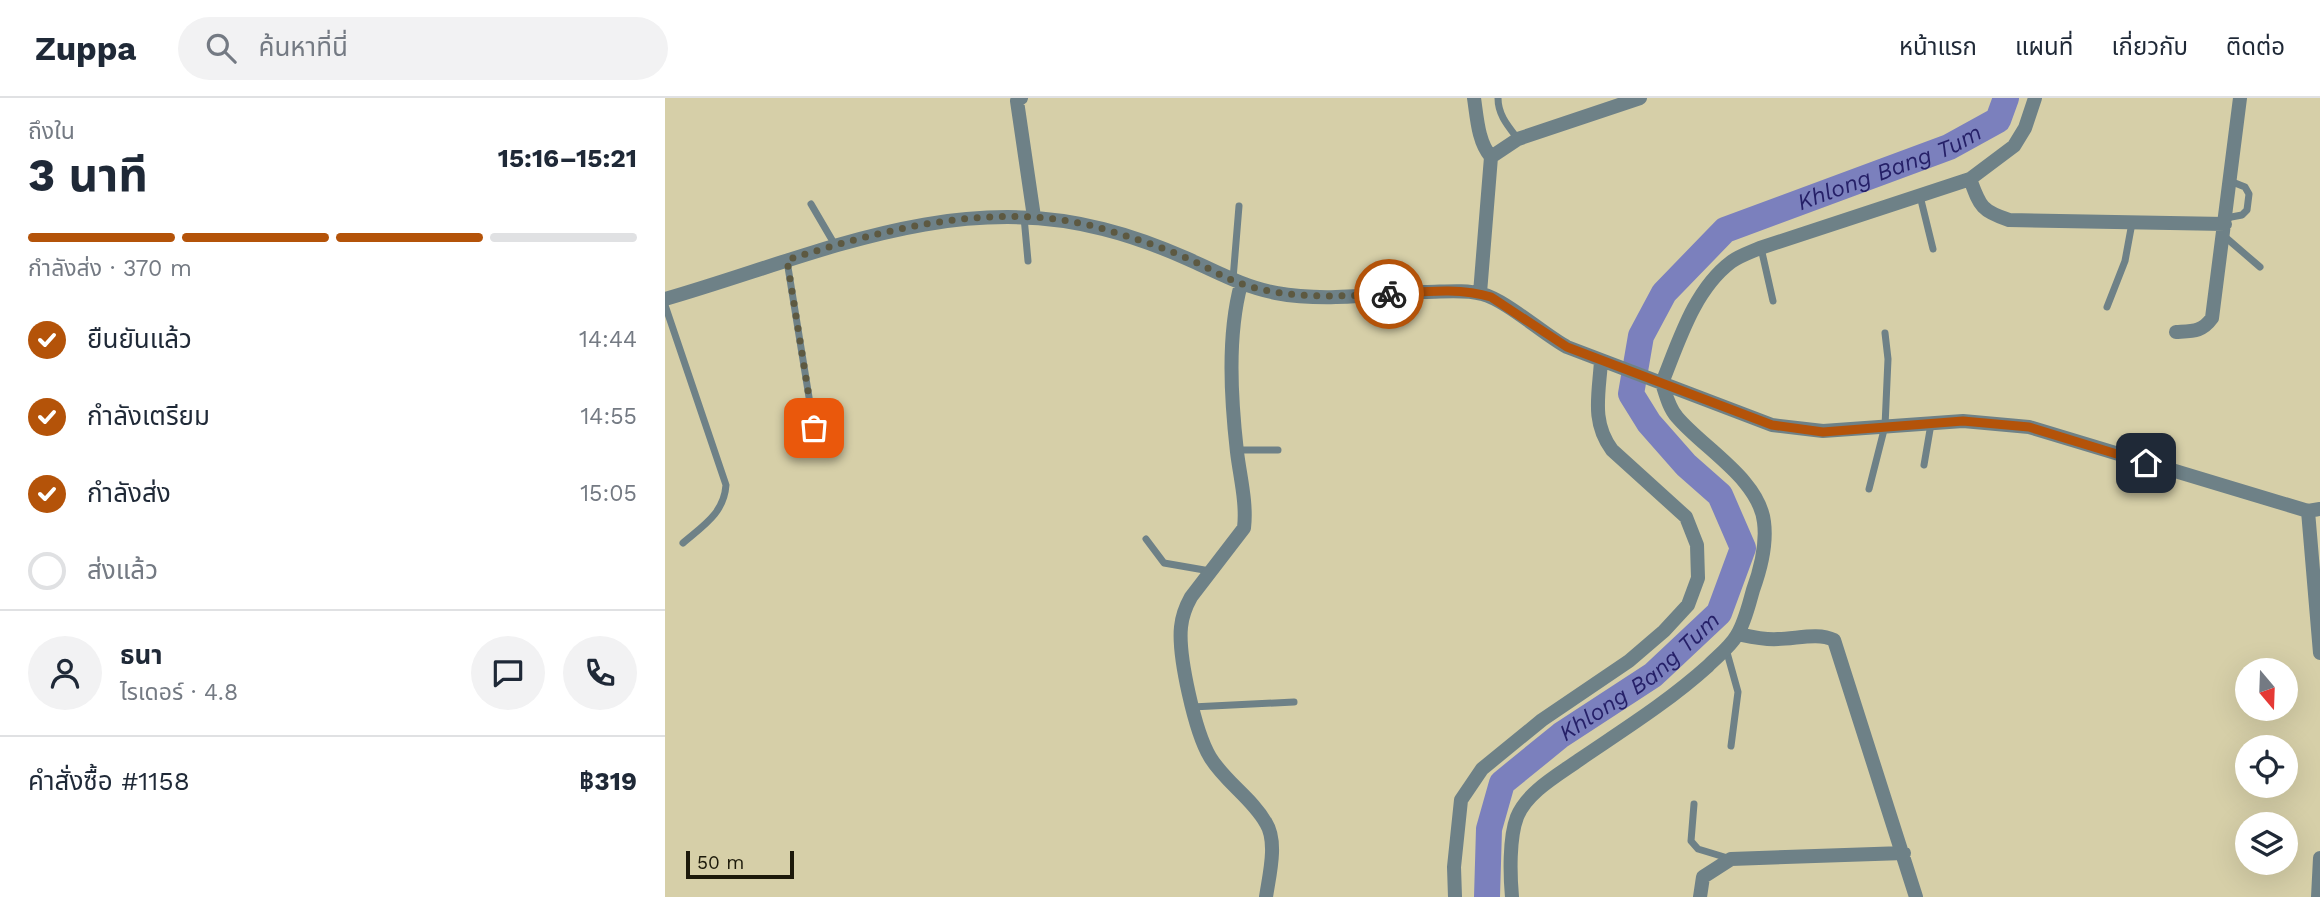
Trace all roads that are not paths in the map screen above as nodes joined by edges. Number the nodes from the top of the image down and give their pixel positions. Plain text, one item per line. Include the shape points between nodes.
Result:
1 (1021, 98) edge
2 (1474, 98) edge
3 (1498, 98) edge
4 (1640, 98) edge
5 (2035, 98) edge
6 (2240, 98) edge
7 (1518, 139) junction
8 (1492, 157) junction
9 (1970, 179) junction
10 (2230, 181) junction
11 (1919, 195) junction
12 (811, 204) dead end
13 (1240, 206) dead end
14 (1029, 216) junction
15 (2132, 222) junction
16 (2225, 226) junction
17 (835, 244) junction
18 (1761, 248) junction
19 (1933, 249) dead end
20 (787, 260) junction
21 (1028, 261) dead end
22 (2260, 267) dead end
23 (1237, 282) junction
24 (1480, 293) junction
25 (665, 299) edge
26 (1773, 301) dead end
27 (665, 305) edge
28 (2107, 307) dead end
29 (2176, 332) dead end
30 (1885, 333) dead end
31 (1605, 363) junction
32 (1659, 382) junction
33 (1931, 423) junction
34 (1885, 426) junction
35 (814, 428) dead end
36 (1237, 450) junction
37 (1278, 450) dead end
38 (1924, 465) dead end
39 (1869, 489) dead end
40 (2314, 510) edge
41 (1146, 539) dead end
42 (683, 542) dead end
43 (1212, 571) junction
44 (1738, 634) junction
45 (1726, 649) junction
46 (2320, 653) edge
47 (1294, 702) dead end
48 (1192, 707) junction
49 (1731, 746) dead end
50 (1694, 804) dead end
51 (1904, 853) junction
52 (2320, 858) edge
53 (1731, 859) junction
54 (1266, 897) edge
55 (1455, 897) edge
56 (1512, 897) edge
57 (1700, 897) edge
58 (1916, 897) edge
59 (2318, 897) edge

1 - 14 street via 1017,101
2 - 8 street via 1481,136
3 - 7 lane via 1504,122
4 - 7 street
5 - 9 street via 2014,146
6 - 10 street
7 - 8 street
8 - 24 street
9 - 11 street
9 - 15 street via 1988,214 2009,220
10 - 16 street
10 - 16 lane via 2245,187 2249,194 2247,210
11 - 18 street
11 - 19 lane
12 - 17 lane
13 - 23 lane
14 - 17 street via 999,215 881,232
14 - 21 lane
14 - 23 street via 1114,233 1165,249
15 - 16 street
15 - 28 lane via 2125,261
16 - 22 lane
16 - 29 street via 2212,318 2198,331
17 - 20 street
18 - 26 lane
18 - 32 street via 1733,261 1710,282
20 - 25 street
20 - 35 lane
23 - 24 street via 1306,296
23 - 36 street via 1231,345
24 - 31 street via 1567,347
27 - 42 lane via 726,485 718,513
30 - 34 lane
31 - 32 street
31 - 55 street via 1597,421 1603,438 1686,517 1697,545 1698,578 1688,605 1629,662 1542,720 1482,769 1461,800
32 - 34 street via 1772,425 1823,432
32 - 44 street via 1676,416 1743,482 1761,509 1764,551
33 - 34 street
33 - 38 lane
33 - 40 street via 2029,427
34 - 39 lane
36 - 37 lane
36 - 43 street via 1244,528
40 - 46 street
41 - 43 lane via 1164,563
43 - 48 street via 1186,605 1181,628
44 - 45 street
44 - 51 street via 1761,639 1826,636 1834,640
45 - 49 lane via 1738,692
45 - 56 street via 1668,700 1531,797 1517,818
47 - 48 lane
48 - 54 street via 1211,759 1267,823 1271,842
50 - 53 lane via 1691,841 1698,849
51 - 53 street
51 - 58 street
52 - 59 street
53 - 57 street via 1703,877

